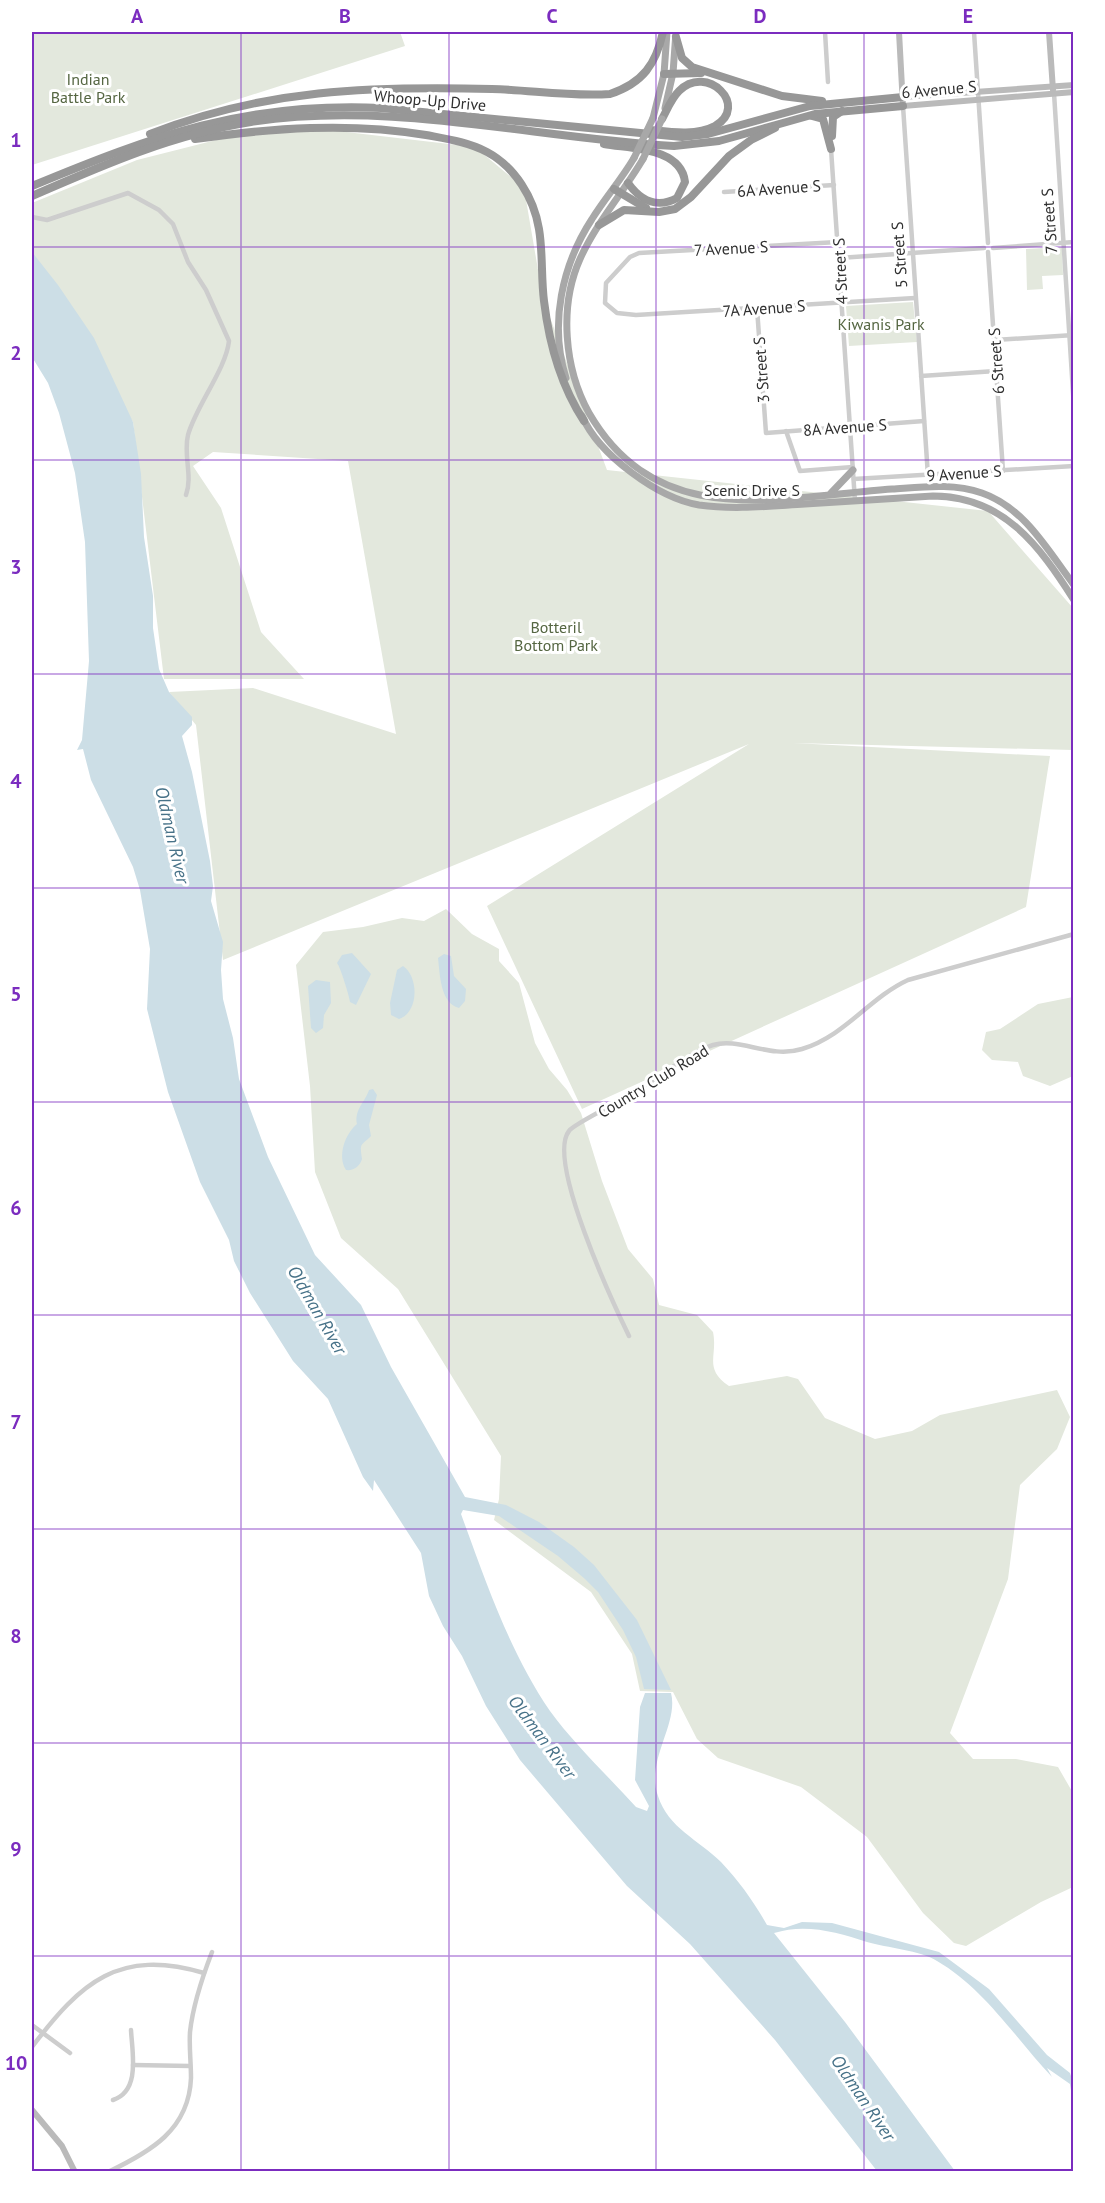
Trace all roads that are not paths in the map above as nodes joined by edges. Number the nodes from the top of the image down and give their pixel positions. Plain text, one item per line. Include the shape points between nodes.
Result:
1 (665, 32) edge
2 (825, 32) edge
3 (899, 32) edge
4 (974, 32) edge
5 (1049, 32) edge
6 (676, 34) edge
7 (669, 74) junction
8 (715, 74) junction
9 (828, 82) dead end
10 (1074, 85) edge
11 (1053, 90) junction
12 (1074, 92) edge
13 (978, 96) junction
14 (903, 101) junction
15 (833, 103) junction
16 (843, 110) junction
17 (807, 116) junction
18 (662, 119) junction
19 (793, 119) junction
20 (581, 128) junction
21 (546, 134) junction
22 (167, 142) junction
23 (831, 149) junction
24 (628, 183) junction
25 (834, 185) junction
26 (32, 186) edge
27 (618, 191) junction
28 (724, 192) dead end
29 (34, 195) edge
30 (652, 211) junction
31 (32, 217) edge
32 (599, 225) junction
33 (838, 242) junction
34 (1074, 242) edge
35 (1064, 243) junction
36 (988, 249) junction
37 (912, 255) junction
38 (839, 258) junction
39 (915, 298) junction
40 (841, 302) junction
41 (757, 308) junction
42 (614, 311) joint
43 (1071, 335) edge
44 (995, 340) junction
45 (996, 371) junction
46 (921, 376) junction
47 (1074, 408) edge
48 (584, 421) junction
49 (924, 421) junction
50 (850, 427) junction
51 (786, 431) junction
52 (765, 433) joint
53 (1074, 466) edge
54 (853, 469) junction
55 (1003, 471) junction
56 (928, 476) junction
57 (854, 479) junction
58 (855, 492) junction
59 (829, 494) junction
60 (186, 495) dead end
61 (855, 501) junction
62 (1074, 585) edge
63 (1074, 600) edge
64 (1074, 934) edge
65 (629, 1336) dead end
66 (212, 1952) dead end
67 (204, 1973) junction
68 (32, 2025) edge
69 (131, 2030) dead end
70 (43, 2032) junction
71 (32, 2047) edge
72 (70, 2053) dead end
73 (133, 2065) junction
74 (190, 2066) junction
75 (113, 2100) dead end
76 (32, 2110) edge
77 (75, 2172) edge
78 (108, 2172) edge

1 - 7 main road, Scenic Drive S
1 - 26 highway via 647,73 631,86 610,94 393,87 258,101 176,124
2 - 9 street
3 - 14 street, 5 Street S
4 - 13 street
5 - 11 street, 7 Street S
6 - 7 main road, Scenic Drive S
6 - 8 highway via 686,63
7 - 8 highway
7 - 18 main road, Scenic Drive S
7 - 27 main road, Scenic Drive S, bridge
8 - 15 highway via 782,96
10 - 11 street, 6 Avenue S
11 - 12 street, 6 Avenue S
11 - 13 street, 6 Avenue S
11 - 35 street, 7 Street S
13 - 14 street, 6 Avenue S
13 - 36 street
14 - 15 highway, 6 Avenue S
14 - 16 highway, 6 Avenue S
14 - 37 street, 5 Street S
15 - 20 highway, Whoop-Up Drive via 695,136 661,137
16 - 17 highway, 6 Avenue S
16 - 23 highway via 833,117
17 - 19 highway, Whoop-Up Drive
17 - 23 highway via 823,119
18 - 20 highway via 672,100 686,86 711,84 727,99 727,110 721,120 700,131
18 - 24 main road, Scenic Drive S, bridge
19 - 21 highway, Whoop-Up Drive via 689,146
19 - 30 highway via 729,156 683,204 668,212
20 - 26 highway, Whoop-Up Drive via 381,108 339,106 272,111 163,134
21 - 22 highway, Whoop-Up Drive via 379,117 317,116 253,122
21 - 24 highway via 664,155 679,166 685,182 678,198 662,204 637,196
22 - 29 highway, Whoop-Up Drive
22 - 48 highway via 266,130 333,127 450,139 488,153 514,175 534,209 548,329 569,399
23 - 25 street, 4 Street S
24 - 27 main road, Scenic Drive S
25 - 28 street, 6A Avenue S
25 - 33 street, 4 Street S
27 - 30 highway
27 - 32 main road, Scenic Drive S
27 - 48 main road, Scenic Drive S via 592,219 573,254 560,302 561,357
30 - 32 highway via 624,210
31 - 60 street via 47,220 128,193 159,210 173,224 188,262 228,336 228,348 189,433
32 - 59 main road, Scenic Drive S via 579,260 567,328 571,368 590,415 604,435 636,466 694,495 746,501
33 - 38 street, 4 Street S
33 - 42 street, 7 Avenue S via 632,256 605,285 605,303
34 - 35 street
35 - 36 street
35 - 43 street, 7 Street S
36 - 37 street
36 - 44 street, 6 Street S
37 - 38 street
37 - 39 street, 5 Street S
38 - 40 street, 4 Street S
39 - 40 street, 7A Avenue S
39 - 46 street, 5 Street S
40 - 41 street, 7A Avenue S
40 - 50 street, 4 Street S
41 - 42 street, 7A Avenue S via 632,315
41 - 52 street, 3 Street S
43 - 44 street
43 - 47 street, 7 Street S
44 - 45 street, 6 Street S
45 - 46 street
45 - 55 street, 6 Street S
46 - 49 street, 5 Street S
48 - 61 main road, Scenic Drive S via 605,448 636,475 659,490 698,505 747,507
49 - 50 street, 8A Avenue S
49 - 56 street, 5 Street S
50 - 51 street, 8A Avenue S
50 - 54 street, 4 Street S
51 - 52 street, 8A Avenue S
51 - 54 street via 800,471
53 - 55 street, 9 Avenue S
54 - 57 street, 4 Street S
54 - 59 main road
55 - 56 street, 9 Avenue S
56 - 57 street, 9 Avenue S
57 - 58 street, 4 Street S
58 - 59 main road, Scenic Drive S
58 - 61 street, 4 Street S
58 - 62 main road, Scenic Drive S via 947,486 985,494 1020,516
61 - 63 main road, Scenic Drive S via 944,496 980,502 1014,524
64 - 65 street, Country Club Road via 908,980 884,993 840,1032 804,1048 777,1053 729,1044 709,1047 571,1128 564,1148 573,1198 603,1280
66 - 67 street
67 - 70 street via 154,1964 104,1975 80,1992
67 - 74 street via 192,2018
68 - 70 street
69 - 73 street
70 - 71 street
70 - 72 street
73 - 74 street
73 - 75 street via 126,2091
74 - 78 street via 186,2103 171,2132 149,2152
76 - 77 street via 62,2146

